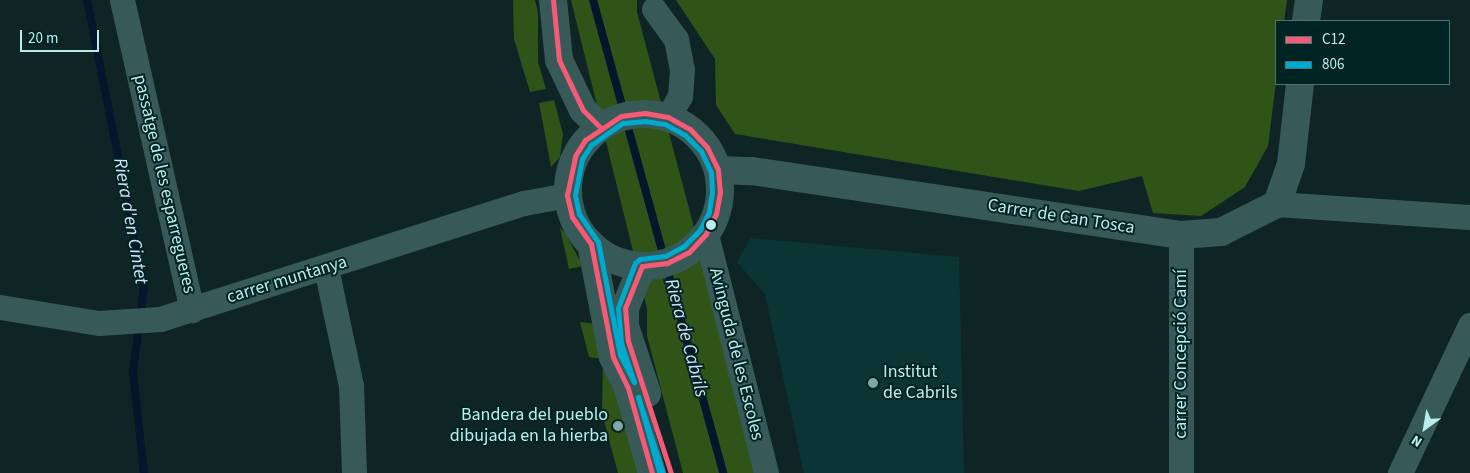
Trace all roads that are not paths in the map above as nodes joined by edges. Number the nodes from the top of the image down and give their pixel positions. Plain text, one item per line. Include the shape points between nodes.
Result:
1 (122, 0) edge
2 (553, 0) edge
3 (1309, 0) edge
4 (654, 9) dead end
5 (1306, 20) edge
6 (1300, 85) edge
7 (668, 117) junction
8 (600, 127) junction
9 (718, 170) junction
10 (567, 195) junction
11 (1278, 204) junction
12 (1470, 217) edge
13 (706, 234) junction
14 (1181, 236) junction
15 (591, 244) junction
16 (642, 266) junction
17 (326, 268) junction
18 (0, 307) edge
19 (192, 310) junction
20 (1470, 324) edge
21 (354, 473) edge
22 (652, 473) edge
23 (671, 473) edge
24 (766, 473) edge
25 (1181, 473) edge
26 (1400, 473) edge

1 - 19 street, passatge de les esparregueres
2 - 8 street via 559,60 583,110
3 - 5 street
4 - 7 street via 676,39 682,69 680,96
6 - 11 street via 1291,164
7 - 8 street via 645,113 621,116
7 - 9 street via 690,129 708,147
8 - 10 street via 585,140 575,156
9 - 13 street via 720,192 716,214
9 - 14 street, Carrer de Can Tosca via 752,171
10 - 15 street via 572,216
10 - 17 street, carrer muntanya via 524,203
11 - 12 street
11 - 14 street, Carrer de Can Tosca via 1221,232
13 - 16 street via 689,252 667,263
13 - 24 street, Avinguda de les Escoles
14 - 25 street, carrer Concepció Camí
15 - 16 street via 620,262
15 - 22 street via 613,357 628,388
16 - 23 street via 625,308 625,326
17 - 19 street, carrer muntanya
17 - 21 street via 351,386
18 - 19 street, carrer muntanya via 100,324 160,319
20 - 26 street

